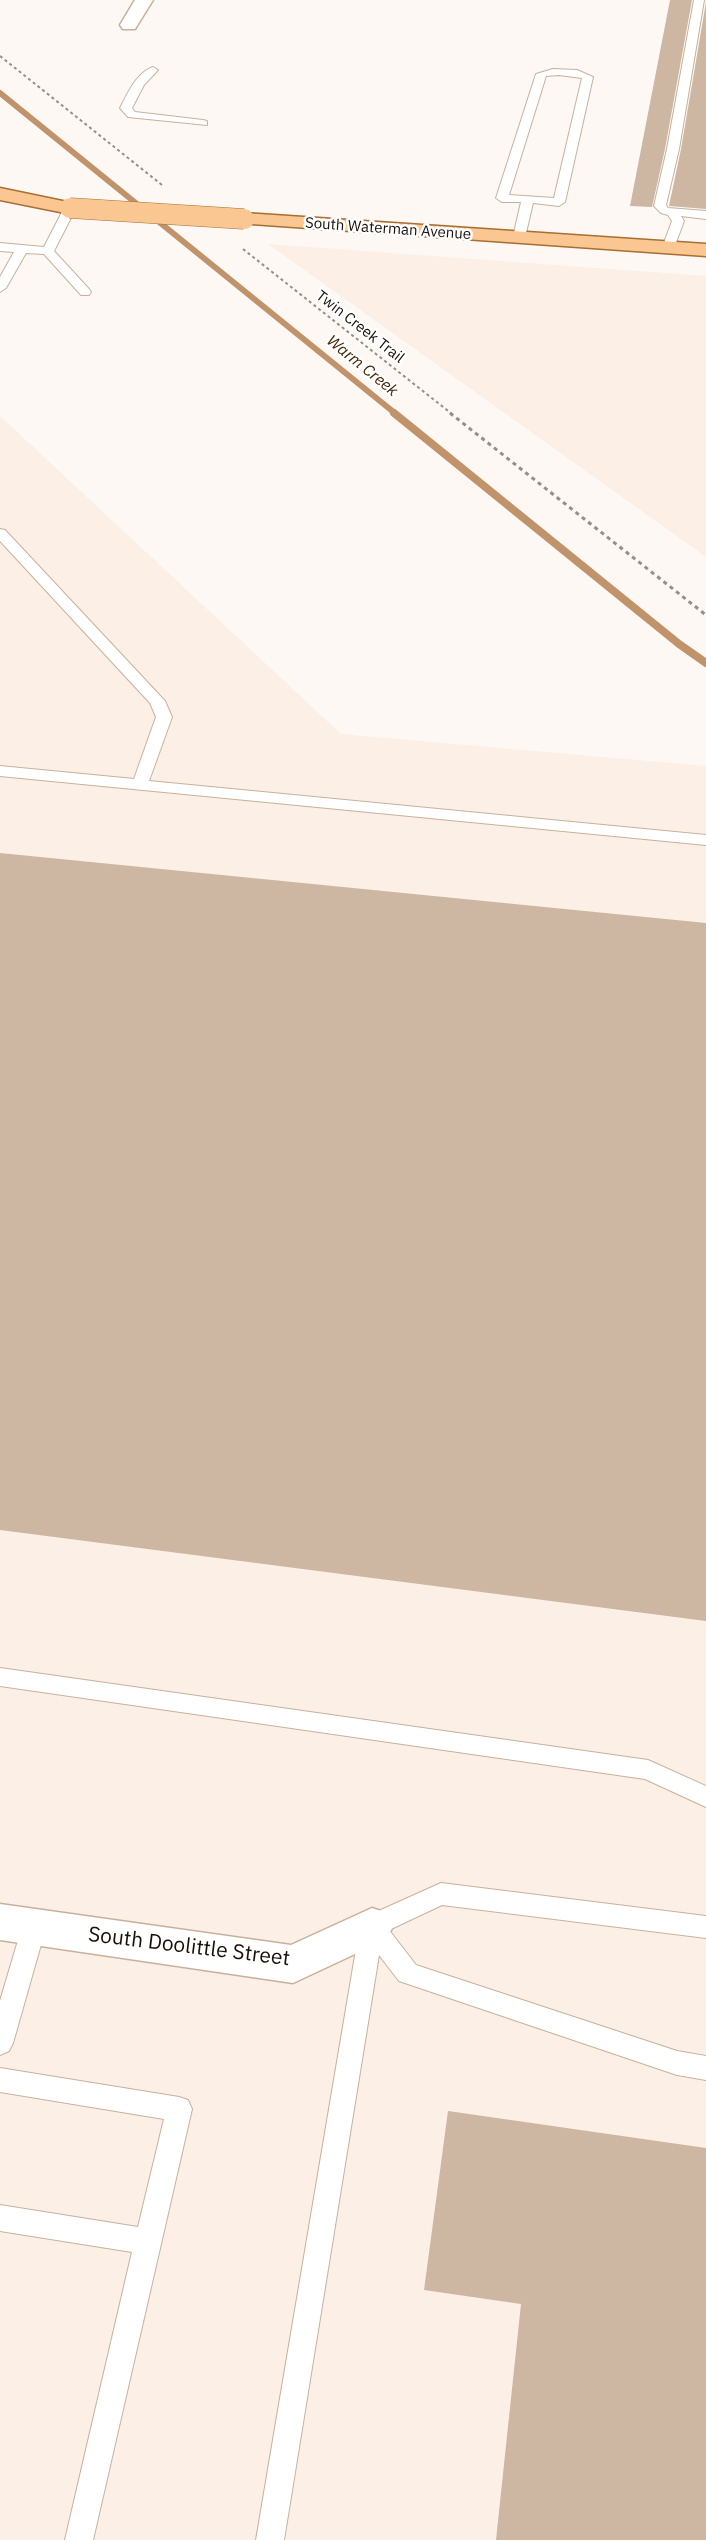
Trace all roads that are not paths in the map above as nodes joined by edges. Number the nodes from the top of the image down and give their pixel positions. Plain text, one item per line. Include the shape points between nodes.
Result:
1 (144, 0) edge
2 (699, 0) edge
3 (129, 25) dead end
4 (153, 70) dead end
5 (203, 123) dead end
6 (0, 194) edge
7 (528, 199) junction
8 (70, 208) junction
9 (0, 210) edge
10 (672, 213) junction
11 (706, 215) edge
12 (519, 237) junction
13 (0, 247) edge
14 (668, 248) junction
15 (22, 249) junction
16 (706, 250) edge
17 (48, 251) junction
18 (0, 288) edge
19 (85, 292) dead end
20 (0, 533) edge
21 (0, 771) edge
22 (141, 785) junction
23 (706, 840) edge
24 (0, 1677) edge
25 (706, 1797) edge
26 (17, 1925) edge
27 (372, 1926) junction
28 (706, 1927) edge
29 (0, 2043) edge
30 (706, 2068) edge
31 (0, 2080) edge
32 (0, 2218) edge
33 (148, 2241) junction
34 (80, 2540) edge
35 (270, 2540) edge

1 - 3 street
2 - 10 lane via 660,206
4 - 5 lane via 131,96 126,108 132,115
6 - 8 main road, South Waterman Avenue
7 - 7 lane via 559,202 588,77 553,71 541,74 502,198
7 - 12 lane
8 - 9 main road, South Waterman Avenue
8 - 12 main road, South Waterman Avenue, bridge
8 - 17 lane
10 - 11 lane
10 - 14 lane via 678,221
12 - 14 main road, South Waterman Avenue
13 - 15 lane
14 - 16 main road, South Waterman Avenue
15 - 17 lane
15 - 18 lane
17 - 19 lane
20 - 22 lane via 157,701 164,717
21 - 22 lane
22 - 23 lane
24 - 25 lane via 648,1770
26 - 27 street, South Doolittle Street via 293,1964
26 - 29 lane
27 - 28 lane via 441,1894
27 - 30 lane via 408,1973 677,2063
27 - 35 lane
31 - 33 lane via 179,2109
32 - 33 lane
33 - 34 lane

